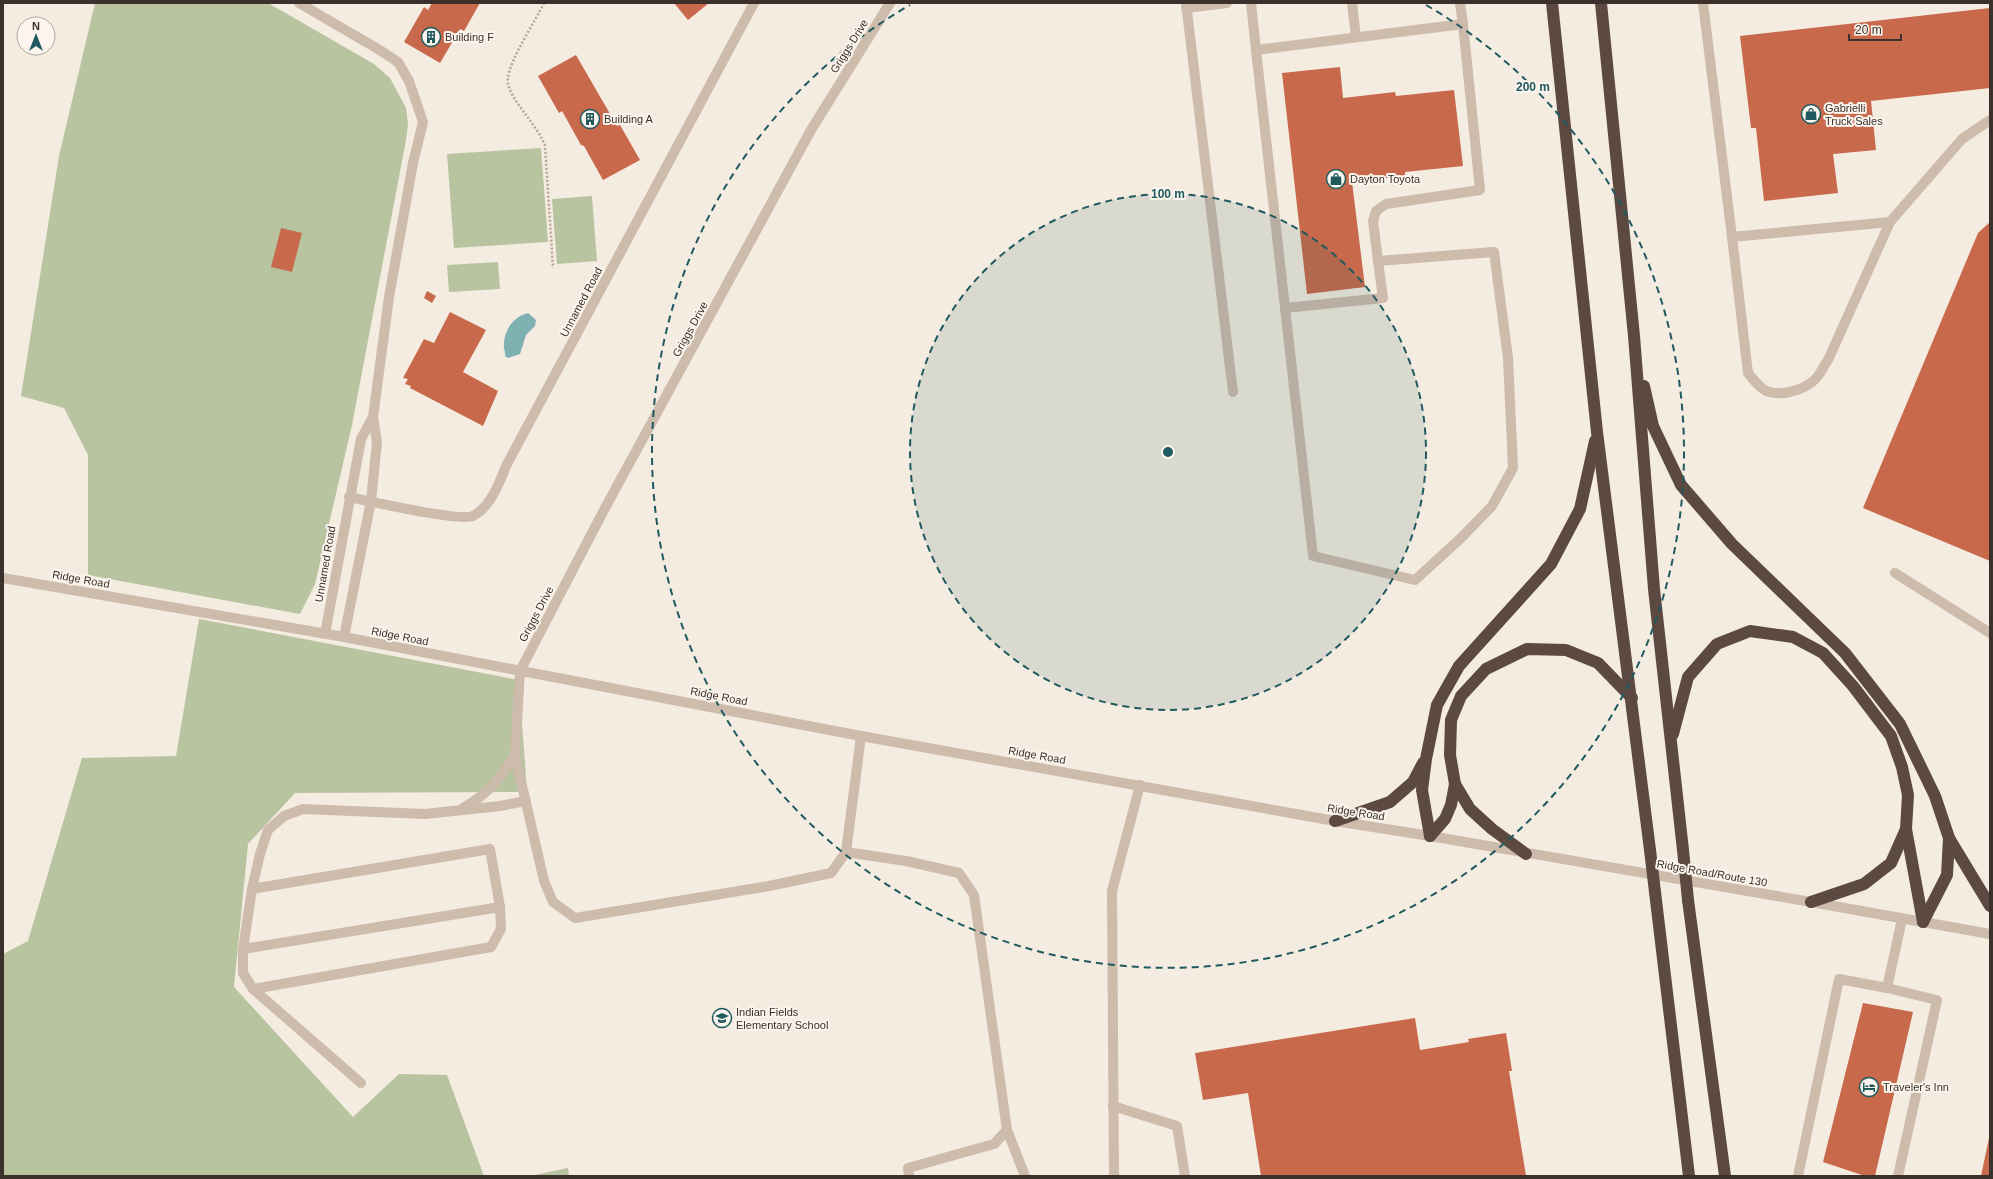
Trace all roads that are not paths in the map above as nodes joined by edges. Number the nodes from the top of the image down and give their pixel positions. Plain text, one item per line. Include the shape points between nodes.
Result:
1 (754, 3) edge
2 (890, 3) edge
3 (1227, 3) edge
4 (1250, 3) edge
5 (1352, 3) edge
6 (1460, 3) edge
7 (1552, 3) edge
8 (1601, 3) edge
9 (1703, 3) edge
10 (304, 4) edge
11 (1186, 6) edge
12 (1463, 24) junction
13 (1356, 37) junction
14 (1256, 50) junction
15 (1990, 120) edge
16 (1890, 222) junction
17 (1732, 237) junction
18 (1378, 261) junction
19 (1285, 308) junction
20 (1634, 336) junction
21 (1233, 392) dead end
22 (373, 416) junction
23 (1597, 432) junction
24 (350, 497) junction
25 (371, 501) junction
26 (1895, 573) dead end
27 (3, 578) edge
28 (1990, 633) edge
29 (325, 634) junction
30 (344, 637) junction
31 (520, 671) junction
32 (1632, 698) junction
33 (862, 736) junction
34 (1671, 741) junction
35 (515, 755) junction
36 (1426, 759) junction
37 (1455, 784) junction
38 (1140, 786) junction
39 (526, 801) junction
40 (460, 810) junction
41 (1335, 821) junction
42 (1906, 829) junction
43 (1430, 836) junction
44 (1949, 838) junction
45 (846, 852) junction
46 (1526, 854) junction
47 (252, 889) junction
48 (1811, 902) junction
49 (1990, 906) edge
50 (500, 907) junction
51 (1902, 919) junction
52 (1923, 922) junction
53 (1990, 934) edge
54 (243, 949) junction
55 (1887, 988) junction
56 (253, 989) junction
57 (361, 1083) dead end
58 (1113, 1106) junction
59 (1007, 1130) junction
60 (909, 1176) edge
61 (1025, 1176) edge
62 (1114, 1176) edge
63 (1186, 1176) edge
64 (1689, 1176) edge
65 (1725, 1176) edge
66 (1798, 1176) edge
67 (1898, 1176) edge

1 - 25 street, Unnamed Road via 506,466 497,489 486,505 472,516 452,516
2 - 31 street, Griggs Drive via 811,130 605,508
3 - 11 street
4 - 14 street
5 - 13 street
6 - 12 street
7 - 23 highway
8 - 20 highway
9 - 17 street
10 - 22 street, Unnamed Road via 398,62 409,81 423,122 389,297
11 - 21 street
12 - 13 street
12 - 18 street via 1480,190 1386,204 1376,211 1373,221
13 - 14 street
14 - 19 street
15 - 16 street via 1962,139
16 - 17 street
16 - 17 street via 1821,371 1805,388 1786,392 1768,392 1748,373
18 - 19 street via 1383,298
18 - 19 street via 1494,252 1508,358 1514,468 1492,506 1415,580 1313,556
20 - 34 highway via 1654,589
20 - 44 highway via 1653,426 1681,485 1732,544 1845,653 1900,724 1935,796
22 - 24 street, Unnamed Road via 361,440
22 - 25 street, Unnamed Road via 377,442
23 - 32 highway
23 - 36 highway via 1580,509 1551,564 1459,666 1438,705
24 - 25 street, Unnamed Road
24 - 29 street, Unnamed Road
25 - 30 street, Unnamed Road
26 - 28 street
27 - 29 street, Ridge Road
29 - 30 street, Ridge Road
30 - 31 street, Ridge Road
31 - 33 street, Ridge Road
31 - 35 street
32 - 37 highway via 1598,663 1566,650 1527,649 1486,670 1461,696 1452,720 1450,755
32 - 64 highway, bridge
33 - 38 street, Ridge Road
33 - 45 street
34 - 42 highway via 1688,677 1717,644 1750,631 1794,637 1823,653 1854,686 1891,736 1908,795
34 - 65 highway, bridge via 1688,900
35 - 39 street
35 - 40 street via 499,780 481,798
36 - 41 highway via 1413,782 1390,802
36 - 43 highway via 1422,790
37 - 43 highway via 1445,819
37 - 46 highway via 1470,809
38 - 41 street, Ridge Road
38 - 58 street via 1112,892
39 - 40 street
39 - 45 street via 544,882 553,902 575,918 769,886 831,873
40 - 47 street via 425,814 303,809 284,816 268,830
41 - 43 street, Ridge Road
42 - 48 highway via 1891,863 1864,884
42 - 52 highway
43 - 46 street, Ridge Road/Route 130
44 - 49 highway
44 - 52 highway via 1948,875
45 - 59 street via 906,861 959,873 974,895
46 - 48 street, Ridge Road/Route 130
47 - 50 street via 490,849
47 - 54 street
48 - 51 street, Ridge Road/Route 130
50 - 54 street
50 - 56 street via 501,929 491,947
51 - 52 street, Ridge Road/Route 130
51 - 55 street
52 - 53 street, Ridge Road/Route 130
54 - 56 street via 243,973
55 - 66 street via 1840,979
55 - 67 street via 1936,1000
56 - 57 street
58 - 62 street
58 - 63 street via 1177,1126
59 - 60 street via 994,1144 908,1168
59 - 61 street

